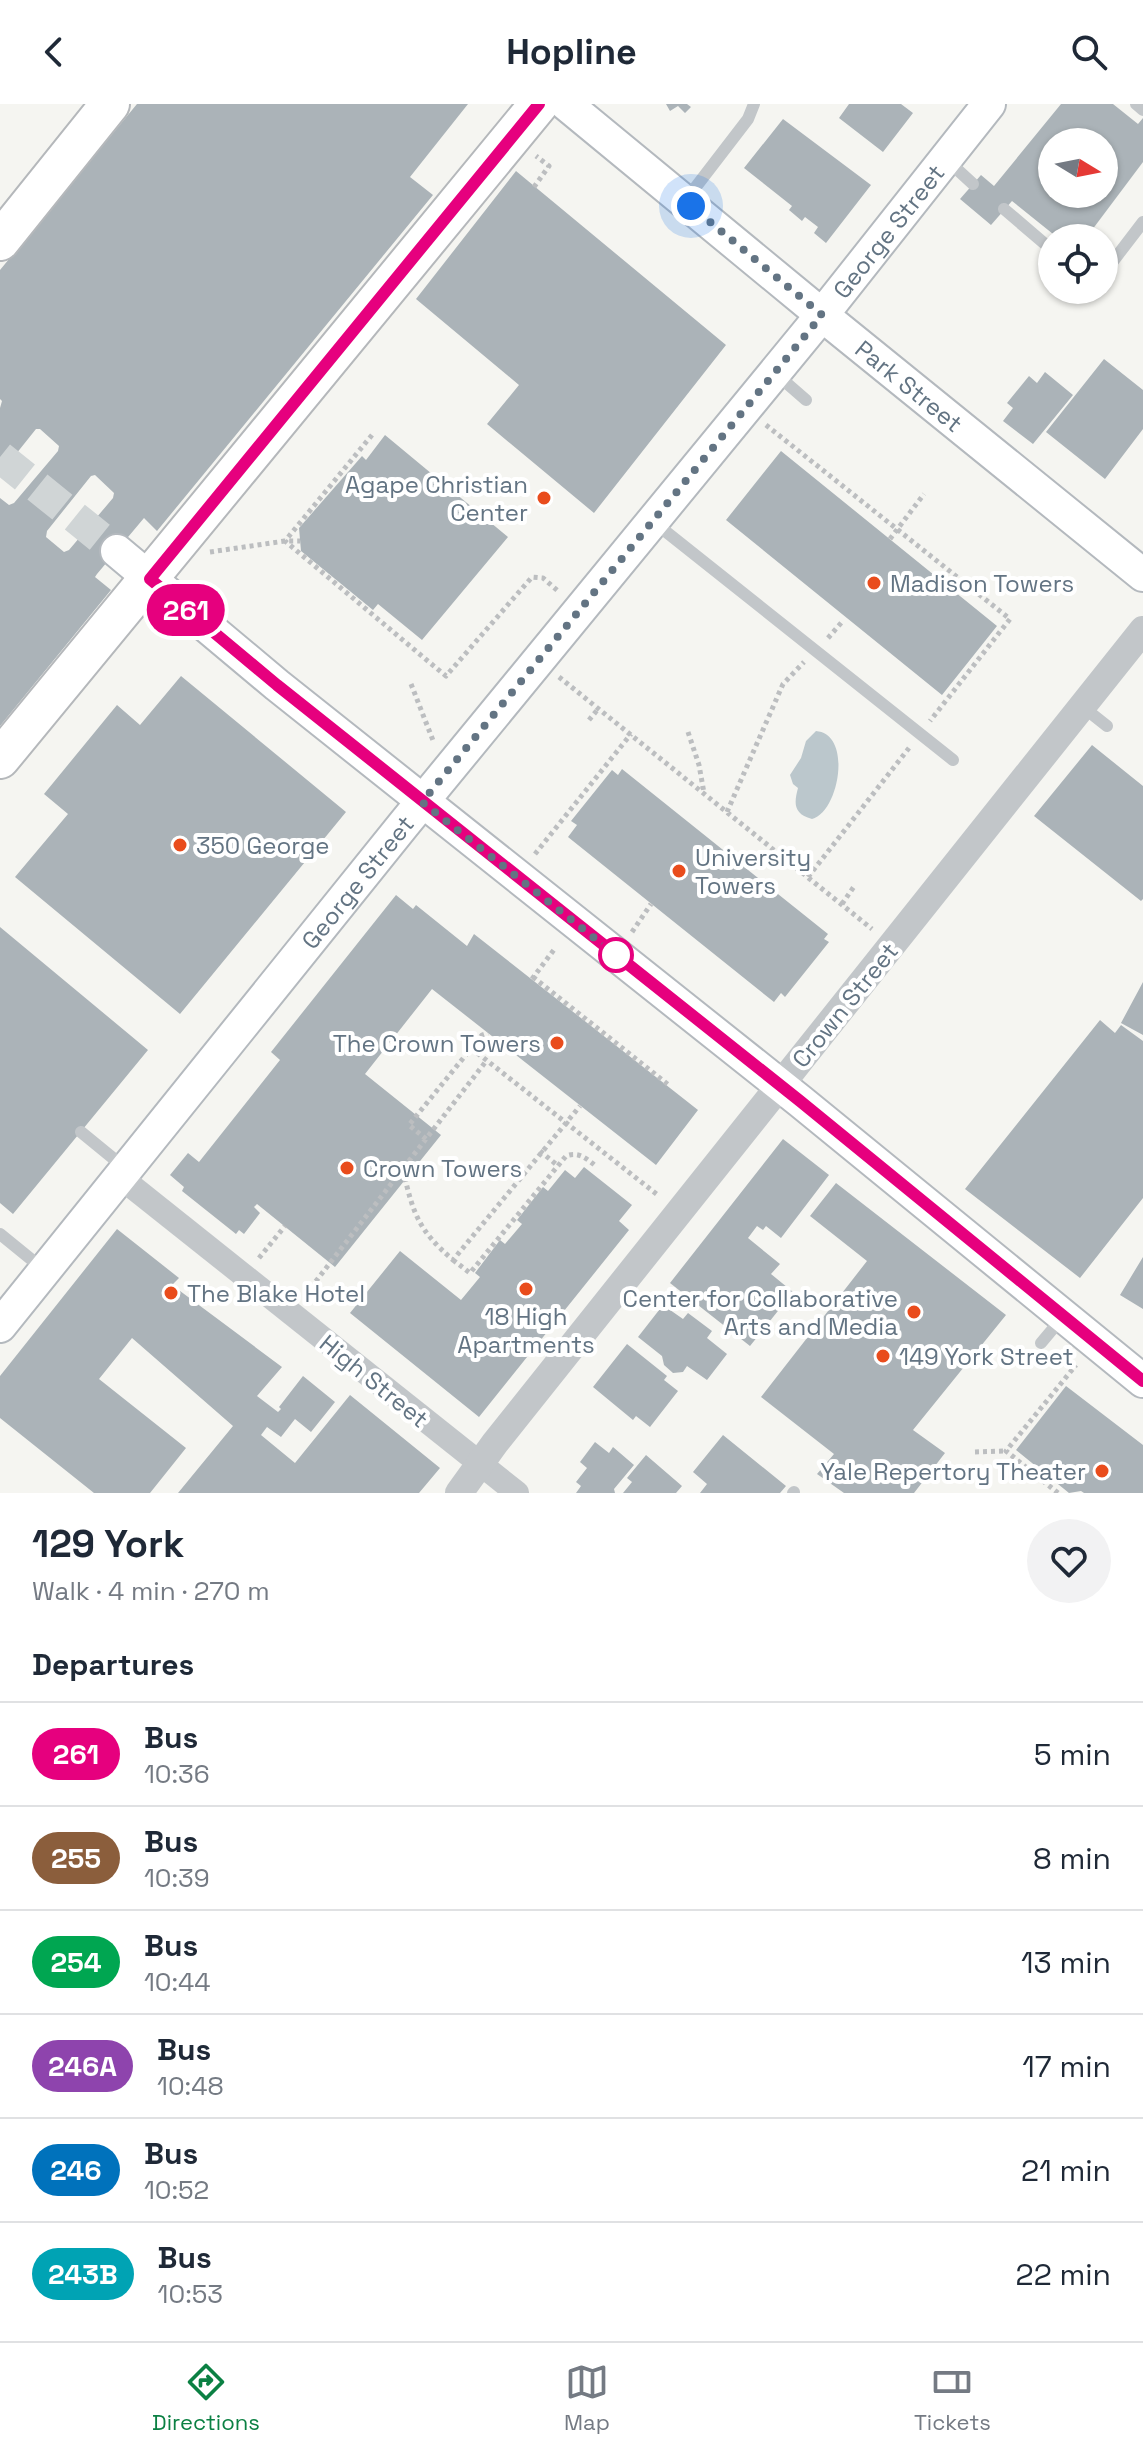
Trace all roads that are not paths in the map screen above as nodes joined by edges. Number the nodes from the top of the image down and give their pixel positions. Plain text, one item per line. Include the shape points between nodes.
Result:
1 (110, 104) edge
2 (539, 104) edge
3 (566, 104) edge
4 (754, 104) edge
5 (989, 104) edge
6 (1136, 104) edge
7 (1143, 110) edge
8 (946, 159) junction
9 (973, 184) dead end
10 (685, 201) junction
11 (1004, 209) dead end
12 (1143, 222) edge
13 (1038, 238) edge
14 (0, 241) edge
15 (1118, 255) edge
16 (822, 315) junction
17 (775, 373) junction
18 (806, 400) dead end
19 (652, 521) junction
20 (117, 551) tunnel mouth
21 (1143, 575) edge
22 (150, 579) junction
23 (1143, 630) edge
24 (1083, 707) junction
25 (1107, 726) dead end
26 (13, 732) edge
27 (0, 759) edge
28 (953, 760) dead end
29 (422, 802) junction
30 (780, 1085) junction
31 (81, 1132) dead end
32 (123, 1173) junction
33 (0, 1234) edge
34 (45, 1271) junction
35 (1064, 1315) junction
36 (0, 1326) edge
37 (1041, 1343) dead end
38 (1143, 1381) edge
39 (480, 1464) junction
40 (459, 1493) edge
41 (517, 1493) edge

1 - 14 highway
2 - 22 highway
3 - 10 main road, Park Street
4 - 10 lane
5 - 8 main road, George Street
6 - 7 lane
8 - 9 lane
8 - 16 main road, George Street
10 - 16 main road, Park Street
11 - 13 lane
12 - 15 lane
16 - 17 main road, George Street
16 - 21 main road, Park Street
17 - 18 lane
17 - 19 main road, George Street
19 - 28 lane
19 - 29 main road, George Street
20 - 22 main road
22 - 26 highway
22 - 29 main road
23 - 24 street, Crown Street
24 - 25 lane
24 - 30 street, Crown Street
26 - 27 highway
29 - 30 main road
29 - 32 main road, George Street
30 - 35 main road
30 - 39 street, Crown Street
31 - 32 lane
32 - 34 main road, George Street
32 - 39 street, High Street
33 - 34 lane
34 - 36 main road, George Street
35 - 37 lane
35 - 38 main road
39 - 40 street, Crown Street
39 - 41 street, High Street

